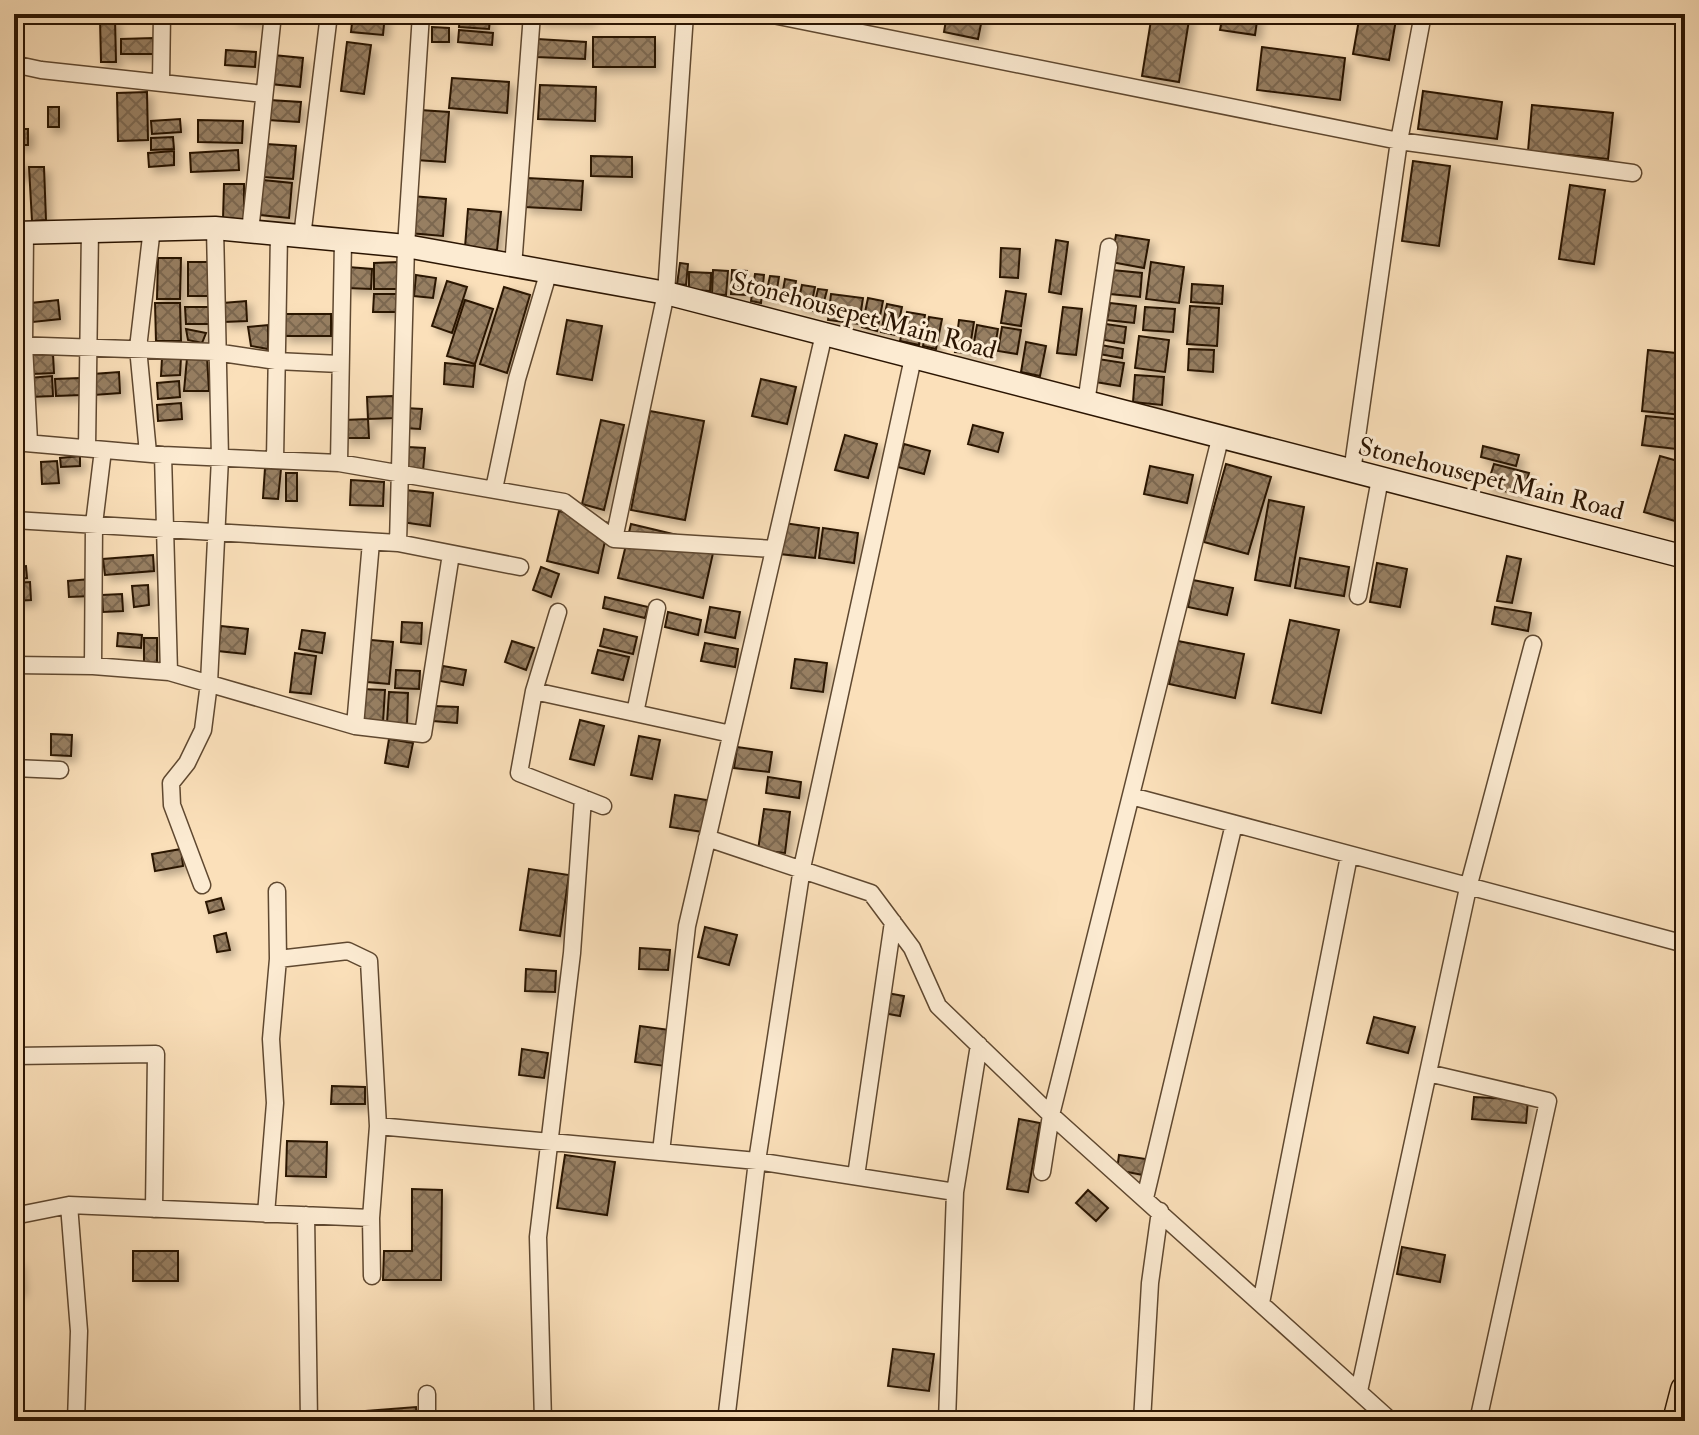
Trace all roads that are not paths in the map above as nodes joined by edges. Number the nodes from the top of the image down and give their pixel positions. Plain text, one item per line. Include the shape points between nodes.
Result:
1 (162, 14) edge
2 (273, 14) edge
3 (329, 14) edge
4 (421, 14) edge
5 (532, 14) edge
6 (685, 14) edge
7 (768, 14) edge
8 (1423, 14) edge
9 (14, 58) edge
10 (161, 82) junction
11 (264, 94) junction
12 (1399, 141) junction
13 (1633, 173) dead end
14 (152, 228) junction
15 (215, 228) junction
16 (90, 229) junction
17 (250, 232) junction
18 (20, 233) edge
19 (279, 234) junction
20 (302, 237) junction
21 (343, 241) junction
22 (406, 246) junction
23 (1109, 247) dead end
24 (513, 267) junction
25 (548, 274) junction
26 (666, 293) junction
27 (824, 334) junction
28 (19, 345) edge
29 (89, 346) junction
30 (138, 348) junction
31 (215, 352) junction
32 (913, 358) junction
33 (276, 361) junction
34 (340, 364) junction
35 (1086, 403) junction
36 (1220, 439) junction
37 (21, 442) edge
38 (95, 449) junction
39 (156, 454) junction
40 (220, 458) junction
41 (275, 460) junction
42 (339, 463) junction
43 (399, 472) junction
44 (1352, 472) junction
45 (1380, 479) junction
46 (494, 489) junction
47 (14, 520) edge
48 (94, 524) junction
49 (165, 527) junction
50 (218, 531) junction
51 (614, 539) junction
52 (371, 542) junction
53 (398, 543) junction
54 (774, 549) junction
55 (451, 554) junction
56 (1685, 557) edge
57 (520, 567) dead end
58 (1358, 596) dead end
59 (657, 608) dead end
60 (558, 612) dead end
61 (1533, 644) dead end
62 (14, 665) edge
63 (93, 666) junction
64 (169, 672) junction
65 (209, 683) junction
66 (534, 691) junction
67 (635, 713) junction
68 (355, 726) junction
69 (731, 734) junction
70 (14, 768) edge
71 (60, 770) dead end
72 (1131, 796) junction
73 (583, 798) junction
74 (603, 806) dead end
75 (1234, 824) junction
76 (707, 838) junction
77 (1349, 856) junction
78 (802, 868) junction
79 (202, 885) dead end
80 (1468, 888) junction
81 (277, 891) dead end
82 (893, 922) junction
83 (1685, 944) edge
84 (278, 959) junction
85 (979, 1045) junction
86 (14, 1056) edge
87 (1428, 1073) junction
88 (1051, 1115) junction
89 (378, 1126) junction
90 (550, 1142) junction
91 (661, 1152) junction
92 (757, 1161) junction
93 (1042, 1172) dead end
94 (856, 1176) junction
95 (955, 1192) junction
96 (1145, 1198) junction
97 (69, 1205) junction
98 (154, 1209) junction
99 (1160, 1211) junction
100 (266, 1214) junction
101 (306, 1215) junction
102 (14, 1216) edge
103 (371, 1218) junction
104 (372, 1276) dead end
105 (1261, 1303) junction
106 (1685, 1390) edge
107 (1359, 1391) junction
108 (427, 1394) dead end
109 (76, 1421) edge
110 (309, 1421) edge
111 (427, 1421) edge
112 (543, 1421) edge
113 (726, 1421) edge
114 (947, 1421) edge
115 (1142, 1421) edge
116 (1391, 1421) edge
117 (1478, 1421) edge
118 (1677, 1421) edge

1 - 10 street
2 - 11 street
3 - 20 street
4 - 22 street
5 - 24 street
6 - 26 street
7 - 12 street
8 - 12 street
9 - 10 street via 18,65 41,70
10 - 11 street
11 - 17 street
12 - 13 street
12 - 44 street
14 - 15 main road, Stonehousepet Main Road
14 - 16 main road, Stonehousepet Main Road
14 - 30 street
15 - 17 main road, Stonehousepet Main Road
15 - 31 street
16 - 18 main road, Stonehousepet Main Road
16 - 29 street
17 - 19 main road, Stonehousepet Main Road
18 - 28 street
19 - 20 main road, Stonehousepet Main Road
19 - 33 street
20 - 21 main road, Stonehousepet Main Road
21 - 22 main road, Stonehousepet Main Road
21 - 34 street
22 - 24 main road, Stonehousepet Main Road
22 - 43 street
23 - 35 street
24 - 25 main road, Stonehousepet Main Road
25 - 26 main road, Stonehousepet Main Road
25 - 46 street via 517,379
26 - 27 main road, Stonehousepet Main Road
26 - 51 street
27 - 32 main road, Stonehousepet Main Road
27 - 54 street
28 - 29 street
28 - 37 street
29 - 30 street
29 - 38 street
30 - 31 street
30 - 39 street
31 - 33 street
31 - 40 street
32 - 35 main road, Stonehousepet Main Road
32 - 78 street
33 - 34 street
33 - 41 street
34 - 42 street
35 - 36 main road, Stonehousepet Main Road
36 - 44 main road, Stonehousepet Main Road
36 - 72 street
37 - 38 street
38 - 39 street
38 - 48 street
39 - 40 street
39 - 49 street
40 - 41 street
40 - 50 street
41 - 42 street
42 - 43 street
43 - 46 street
43 - 53 street
44 - 45 main road, Stonehousepet Main Road
45 - 56 main road, Stonehousepet Main Road
45 - 58 street
46 - 51 street via 564,502
47 - 48 street
48 - 49 street
48 - 63 street
49 - 50 street
49 - 64 street
50 - 52 street
50 - 65 street
51 - 54 street
52 - 53 street
52 - 68 street
53 - 55 street
54 - 69 street
55 - 57 street
55 - 68 street via 423,734
59 - 67 street
60 - 66 street
61 - 80 street
62 - 63 street
63 - 64 street
64 - 65 street
65 - 68 street
65 - 79 street via 203,730 171,783 172,805
66 - 67 street
66 - 73 street via 519,773
67 - 69 street
69 - 76 street
70 - 71 street
72 - 75 street
72 - 88 street
73 - 74 street
73 - 90 street
75 - 77 street
75 - 96 street
76 - 78 street
76 - 91 street via 687,926
77 - 80 street
77 - 105 street
78 - 82 street via 871,893
78 - 92 street
80 - 83 street
80 - 87 street
81 - 84 street
82 - 85 street via 912,948 938,1006
82 - 94 street
84 - 89 street via 348,951 369,961
84 - 100 street
85 - 88 street
85 - 95 street
86 - 98 street via 156,1054
87 - 107 street
87 - 117 street via 1548,1101
88 - 93 street
88 - 96 street
89 - 90 street
89 - 103 street
90 - 91 street
90 - 112 street via 538,1237
91 - 92 street
92 - 94 street
92 - 113 street
94 - 95 street
95 - 114 street
96 - 99 street
97 - 98 street
97 - 102 street
97 - 109 street via 79,1331
98 - 100 street
99 - 105 street
99 - 115 street
100 - 101 street
101 - 103 street
101 - 110 street
103 - 104 street
105 - 107 street
106 - 118 highway
107 - 116 street
108 - 111 street

